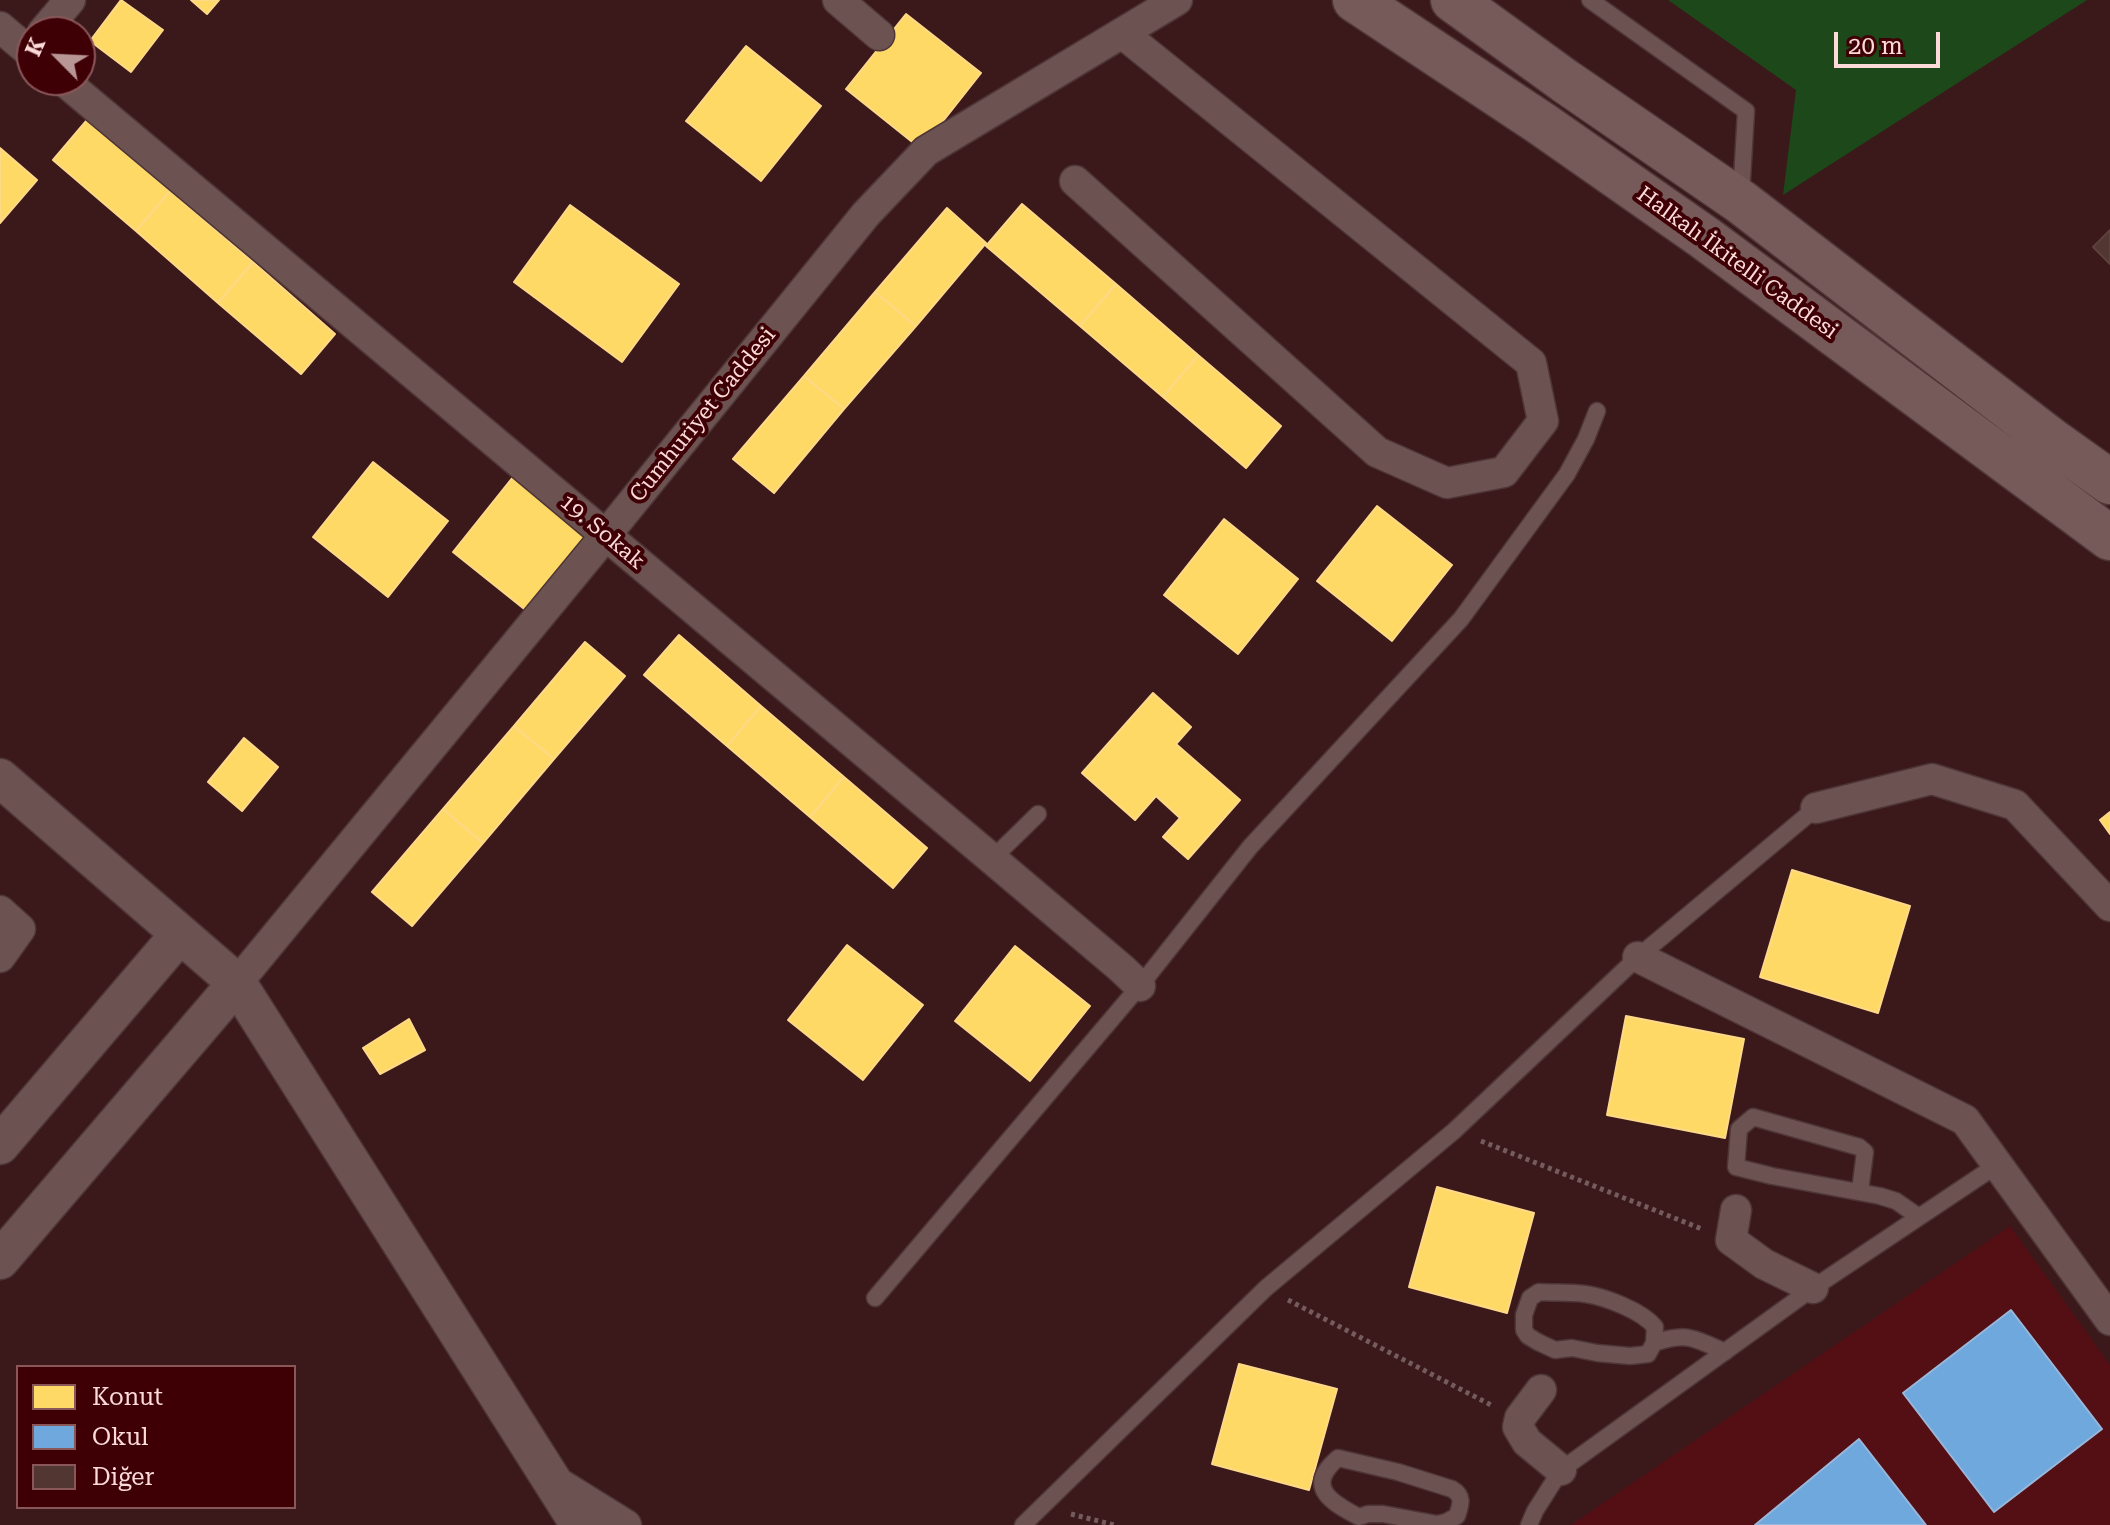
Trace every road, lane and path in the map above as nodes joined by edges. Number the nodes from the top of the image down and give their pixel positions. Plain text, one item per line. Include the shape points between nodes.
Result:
1 (70, 0) edge
2 (838, 0) edge
3 (1177, 0) edge
4 (1453, 0) edge
5 (1590, 0) edge
6 (1369, 10) edge
7 (57, 16) edge
8 (1122, 33) junction
9 (879, 35) dead end
10 (82, 96) edge
11 (1075, 181) dead end
12 (1741, 202) junction
13 (1597, 411) dead end
14 (2110, 482) edge
15 (606, 535) junction
16 (2110, 538) edge
17 (0, 778) edge
18 (1816, 808) joint
19 (1038, 814) dead end
20 (992, 859) junction
21 (2110, 906) edge
22 (0, 911) edge
23 (180, 934) junction
24 (0, 957) edge
25 (1638, 957) junction
26 (237, 983) junction
27 (1140, 986) junction
28 (1454, 1131) junction
29 (0, 1145) edge
30 (1997, 1165) junction
31 (1860, 1191) junction
32 (1736, 1210) dead end
33 (1919, 1217) junction
34 (1731, 1240) junction
35 (0, 1260) edge
36 (1266, 1288) junction
37 (1813, 1288) junction
38 (875, 1298) dead end
39 (2110, 1320) edge
40 (1654, 1343) junction
41 (1725, 1352) junction
42 (1541, 1390) dead end
43 (1520, 1418) junction
44 (1561, 1470) junction
45 (551, 1478) junction
46 (1043, 1507) junction
47 (1463, 1520) edge
48 (580, 1525) edge
49 (626, 1525) edge
50 (1023, 1525) edge
51 (1114, 1525) edge
52 (1529, 1525) edge

1 - 7 street
2 - 9 street
3 - 8 street, Cumhuriyet Caddesi
4 - 12 main road
5 - 12 lane via 1746,111
6 - 16 main road, Halkalı İkitelli Caddesi via 1705,238
8 - 11 street via 1531,363 1543,421 1504,472 1447,483 1377,452
8 - 15 street, Cumhuriyet Caddesi via 926,151 866,214
10 - 15 street, 19. Sokak
12 - 14 main road
13 - 27 lane via 1567,474 1461,619 1250,847
15 - 20 street, 19. Sokak
15 - 26 street, Cumhuriyet Caddesi
17 - 23 street
18 - 21 street via 1932,779 2015,805
18 - 25 lane
19 - 20 lane
20 - 27 street, 19. Sokak
22 - 24 street via 20,929
23 - 26 street
23 - 29 street
25 - 28 lane
25 - 30 street via 1965,1120
26 - 35 street
26 - 45 street
27 - 38 lane
28 - 34 path
28 - 36 lane
30 - 33 lane
30 - 39 street
31 - 31 lane via 1736,1167 1739,1129 1753,1117 1859,1147 1865,1152
31 - 33 lane via 1896,1201
32 - 34 street
33 - 37 lane
34 - 37 street via 1764,1264
36 - 43 path
36 - 46 lane
37 - 41 lane
40 - 40 lane via 1648,1354 1630,1356 1555,1350 1528,1336 1524,1315 1530,1298 1539,1292 1585,1294 1650,1320
40 - 41 lane via 1683,1336
41 - 44 lane
42 - 43 street
43 - 44 street via 1518,1427 1527,1442
44 - 52 lane
45 - 48 street
45 - 49 street
46 - 50 lane
46 - 51 path
47 - 47 lane via 1437,1524 1383,1514 1359,1517 1330,1501 1323,1480 1327,1467 1338,1458 1437,1483 1458,1492

